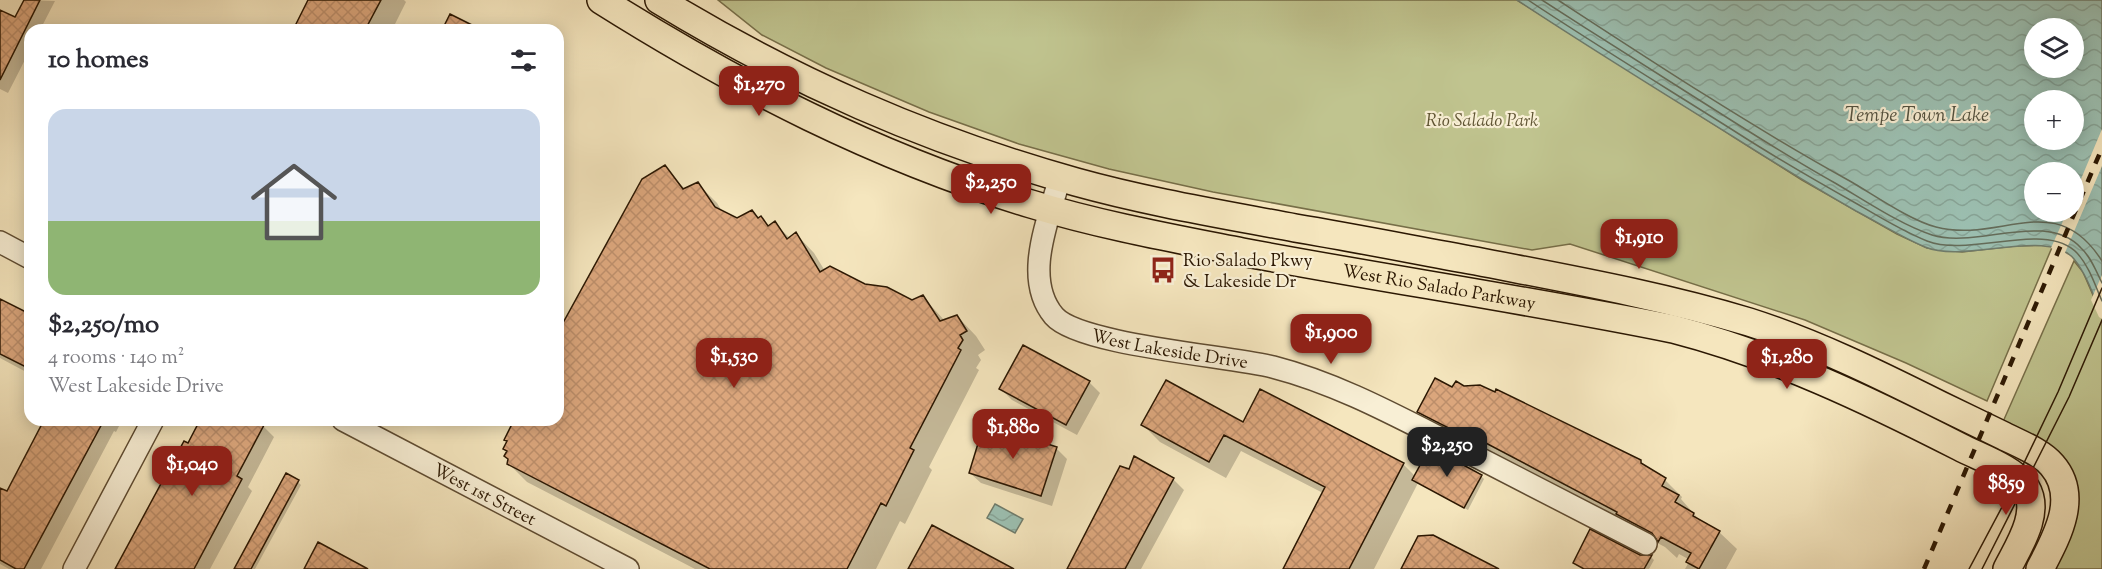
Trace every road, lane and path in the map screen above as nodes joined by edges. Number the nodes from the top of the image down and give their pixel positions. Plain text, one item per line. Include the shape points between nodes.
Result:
1 (601, 0) edge
2 (659, 0) edge
3 (1060, 177) junction
4 (1051, 210) junction
5 (0, 242) edge
6 (24, 255) edge
7 (150, 426) edge
8 (354, 426) edge
9 (1646, 544) dead end
10 (74, 569) edge
11 (628, 569) edge
12 (2007, 569) edge
13 (2040, 569) edge

1 - 4 main road, West Rio Salado Parkway via 670,44 807,116 927,167
2 - 3 main road, West Rio Salado Parkway via 777,66 880,115
3 - 4 street, West Lakeside Drive
3 - 13 main road, West Rio Salado Parkway via 1218,215 1622,289 1720,314 1796,339 1937,403 2051,463 2062,483 2066,503 2060,528
4 - 9 street, West Lakeside Drive via 1038,274 1041,293 1056,318 1087,333 1130,343 1272,367 1357,396
4 - 12 main road, West Rio Salado Parkway via 1244,252 1673,329 1796,369 2007,471 2025,487 2030,501 2029,517
5 - 6 street
7 - 10 street
8 - 11 street, West 1st Street

